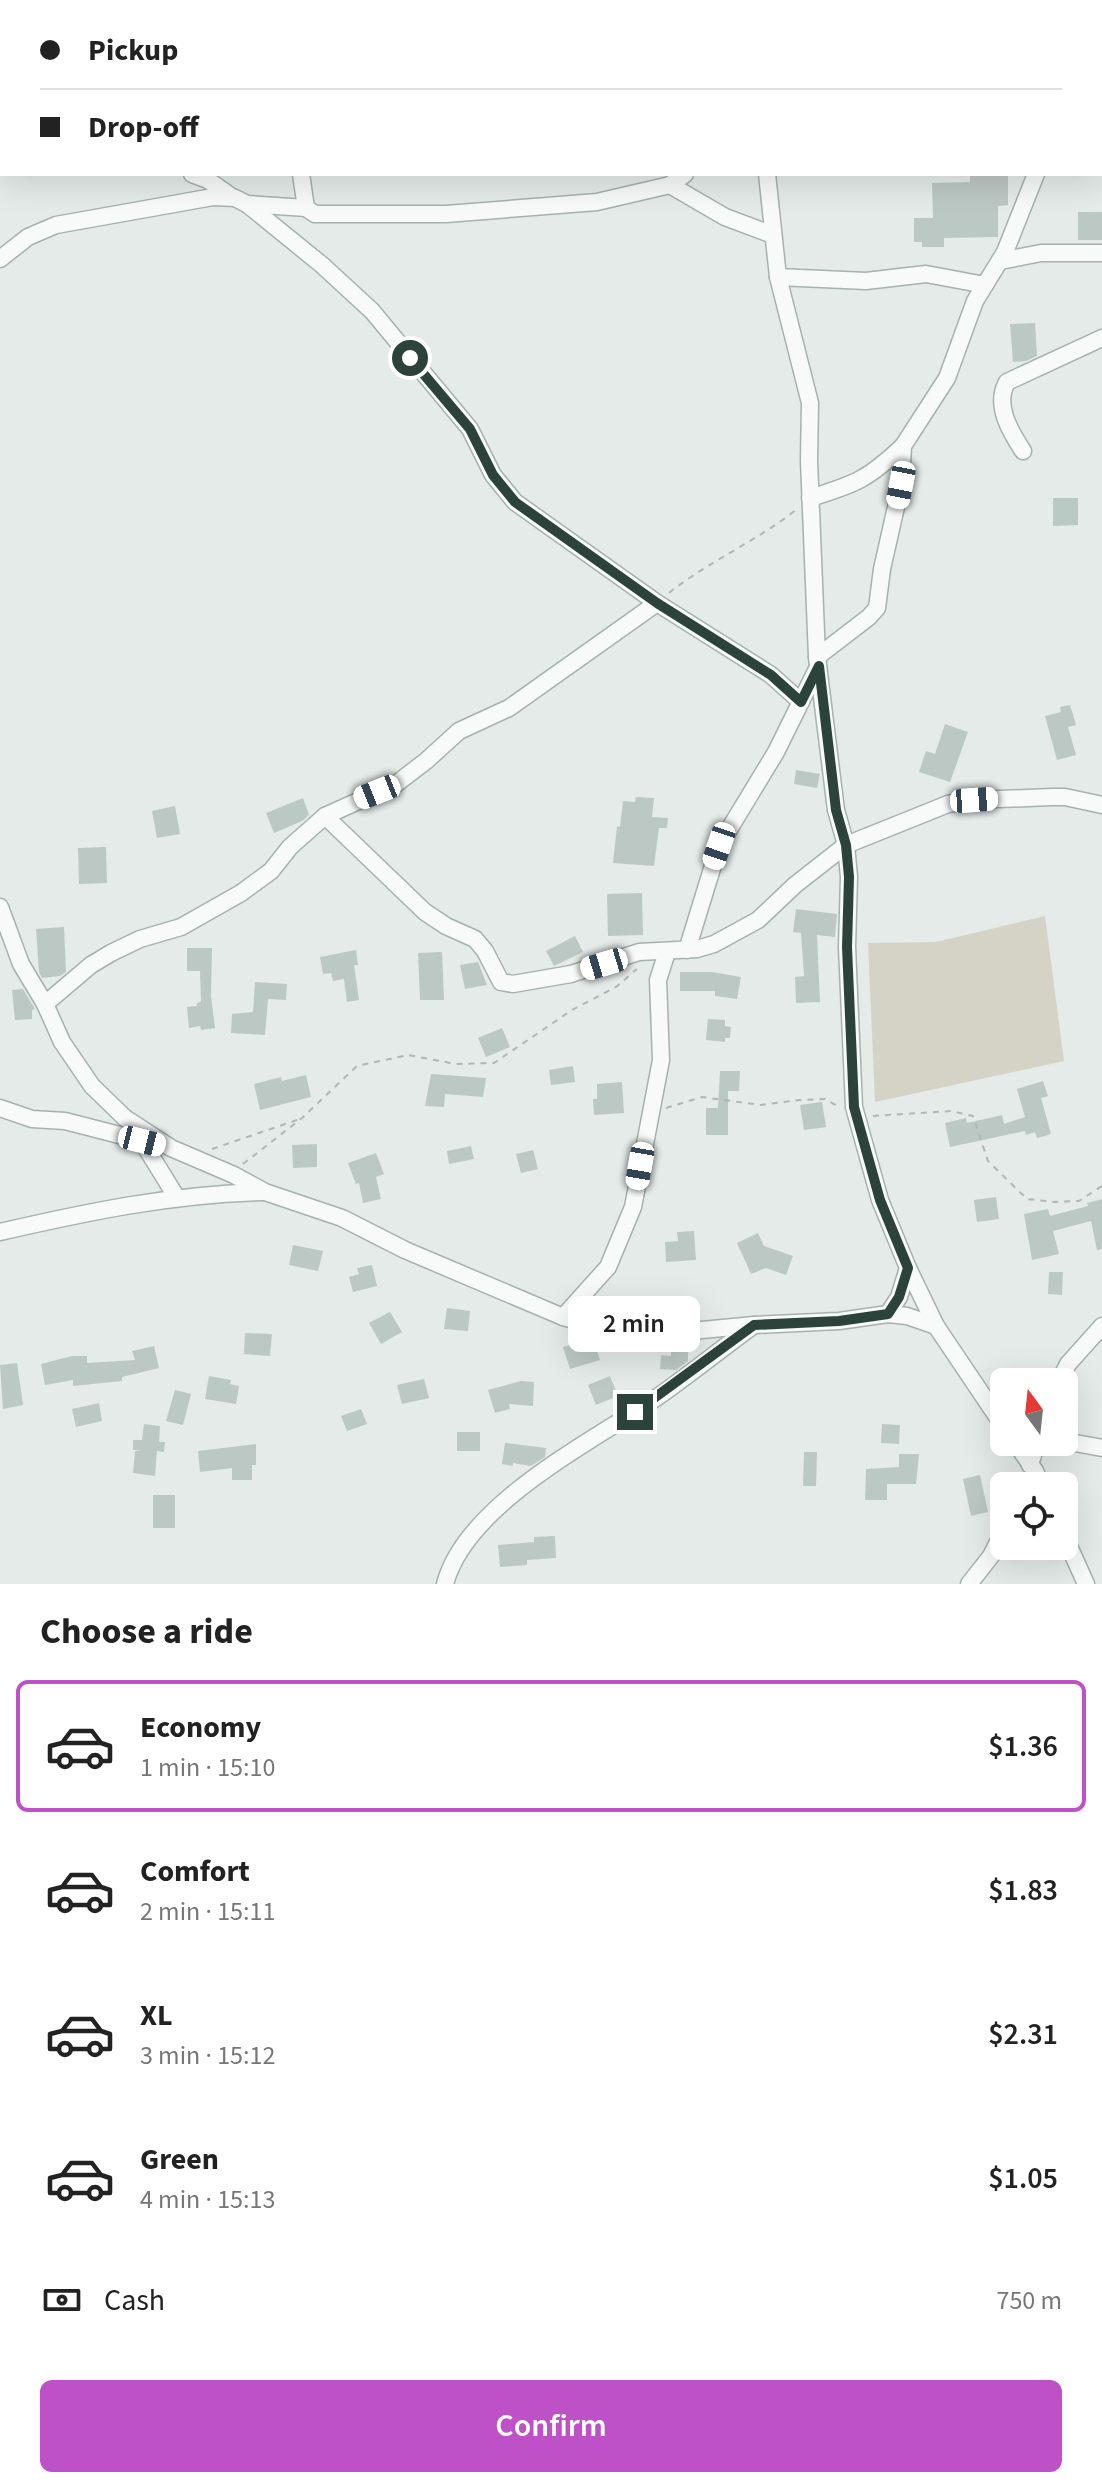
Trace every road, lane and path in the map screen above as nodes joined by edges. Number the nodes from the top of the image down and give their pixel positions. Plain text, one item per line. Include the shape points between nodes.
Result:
1 (197, 176) edge
2 (301, 176) edge
3 (682, 176) edge
4 (767, 176) edge
5 (1035, 176) edge
6 (670, 185) junction
7 (241, 201) junction
8 (306, 208) junction
9 (773, 235) junction
10 (1102, 253) edge
11 (0, 259) edge
12 (1000, 261) junction
13 (778, 277) junction
14 (985, 285) junction
15 (1102, 338) edge
16 (903, 446) junction
17 (1023, 451) dead end
18 (810, 498) junction
19 (657, 603) junction
20 (818, 662) junction
21 (801, 702) junction
22 (1102, 805) edge
23 (325, 816) junction
24 (846, 845) junction
25 (0, 907) edge
26 (687, 950) junction
27 (661, 952) junction
28 (45, 1004) junction
29 (854, 1107) junction
30 (0, 1108) edge
31 (653, 1112) junction
32 (125, 1118) junction
33 (302, 1118) junction
34 (142, 1141) junction
35 (171, 1148) junction
36 (187, 1157) junction
37 (234, 1175) junction
38 (1102, 1186) edge
39 (265, 1192) junction
40 (218, 1193) junction
41 (177, 1198) junction
42 (0, 1232) edge
43 (908, 1268) junction
44 (888, 1314) junction
45 (563, 1317) junction
46 (754, 1325) junction
47 (936, 1326) junction
48 (1102, 1326) edge
49 (1066, 1368) edge
50 (990, 1406) edge
51 (1078, 1444) edge
52 (1102, 1448) edge
53 (990, 1557) edge
54 (1075, 1560) edge
55 (445, 1584) edge
56 (969, 1584) edge
57 (1086, 1584) edge

1 - 7 street
2 - 8 street
3 - 6 street
4 - 9 street
5 - 12 street
6 - 8 street via 597,202 446,214 315,214
6 - 9 street via 725,217
7 - 8 street
7 - 11 street via 213,197 56,225 28,237
7 - 19 street via 372,311 470,429 493,475 515,502
9 - 13 street
10 - 12 street via 1041,253
12 - 14 street
13 - 14 street via 866,281 926,274
13 - 18 street via 810,403
14 - 16 street via 947,378
15 - 17 street via 1007,382 1001,400
16 - 18 street via 850,486
16 - 20 street via 901,485 877,608
18 - 19 path
18 - 20 street
19 - 21 street via 771,675
19 - 23 street via 509,708 459,731 396,784
20 - 21 street
20 - 24 street via 836,810
21 - 26 street via 719,846
22 - 24 street via 1065,797 957,801
23 - 27 street via 425,912 475,939 505,983 571,974 624,955
23 - 28 street via 271,871 241,893 181,927 111,953
24 - 26 street via 746,929
24 - 29 street
25 - 28 street via 21,964
26 - 27 street
27 - 31 street via 661,1060
27 - 33 path via 616,987 494,1063 456,1064 408,1055 357,1066
28 - 32 street via 62,1042 92,1086
29 - 31 path via 846,1111 825,1099 761,1105 702,1097
29 - 38 path via 875,1117 951,1111 973,1116 988,1161 1027,1199 1079,1201
29 - 43 street via 876,1190
30 - 34 street
31 - 45 street via 633,1207 614,1258
32 - 34 street
32 - 35 street
33 - 36 path
33 - 37 path
34 - 35 street
34 - 41 street
35 - 36 street
36 - 37 street
37 - 39 street
37 - 40 street
39 - 40 street
39 - 45 street via 342,1218
40 - 41 street
41 - 42 street
43 - 44 street
43 - 47 street
44 - 46 street
44 - 47 street
45 - 46 street via 629,1335
46 - 55 street via 510,1497 463,1547
47 - 50 street
48 - 49 street
51 - 52 street
53 - 56 street
54 - 57 street

